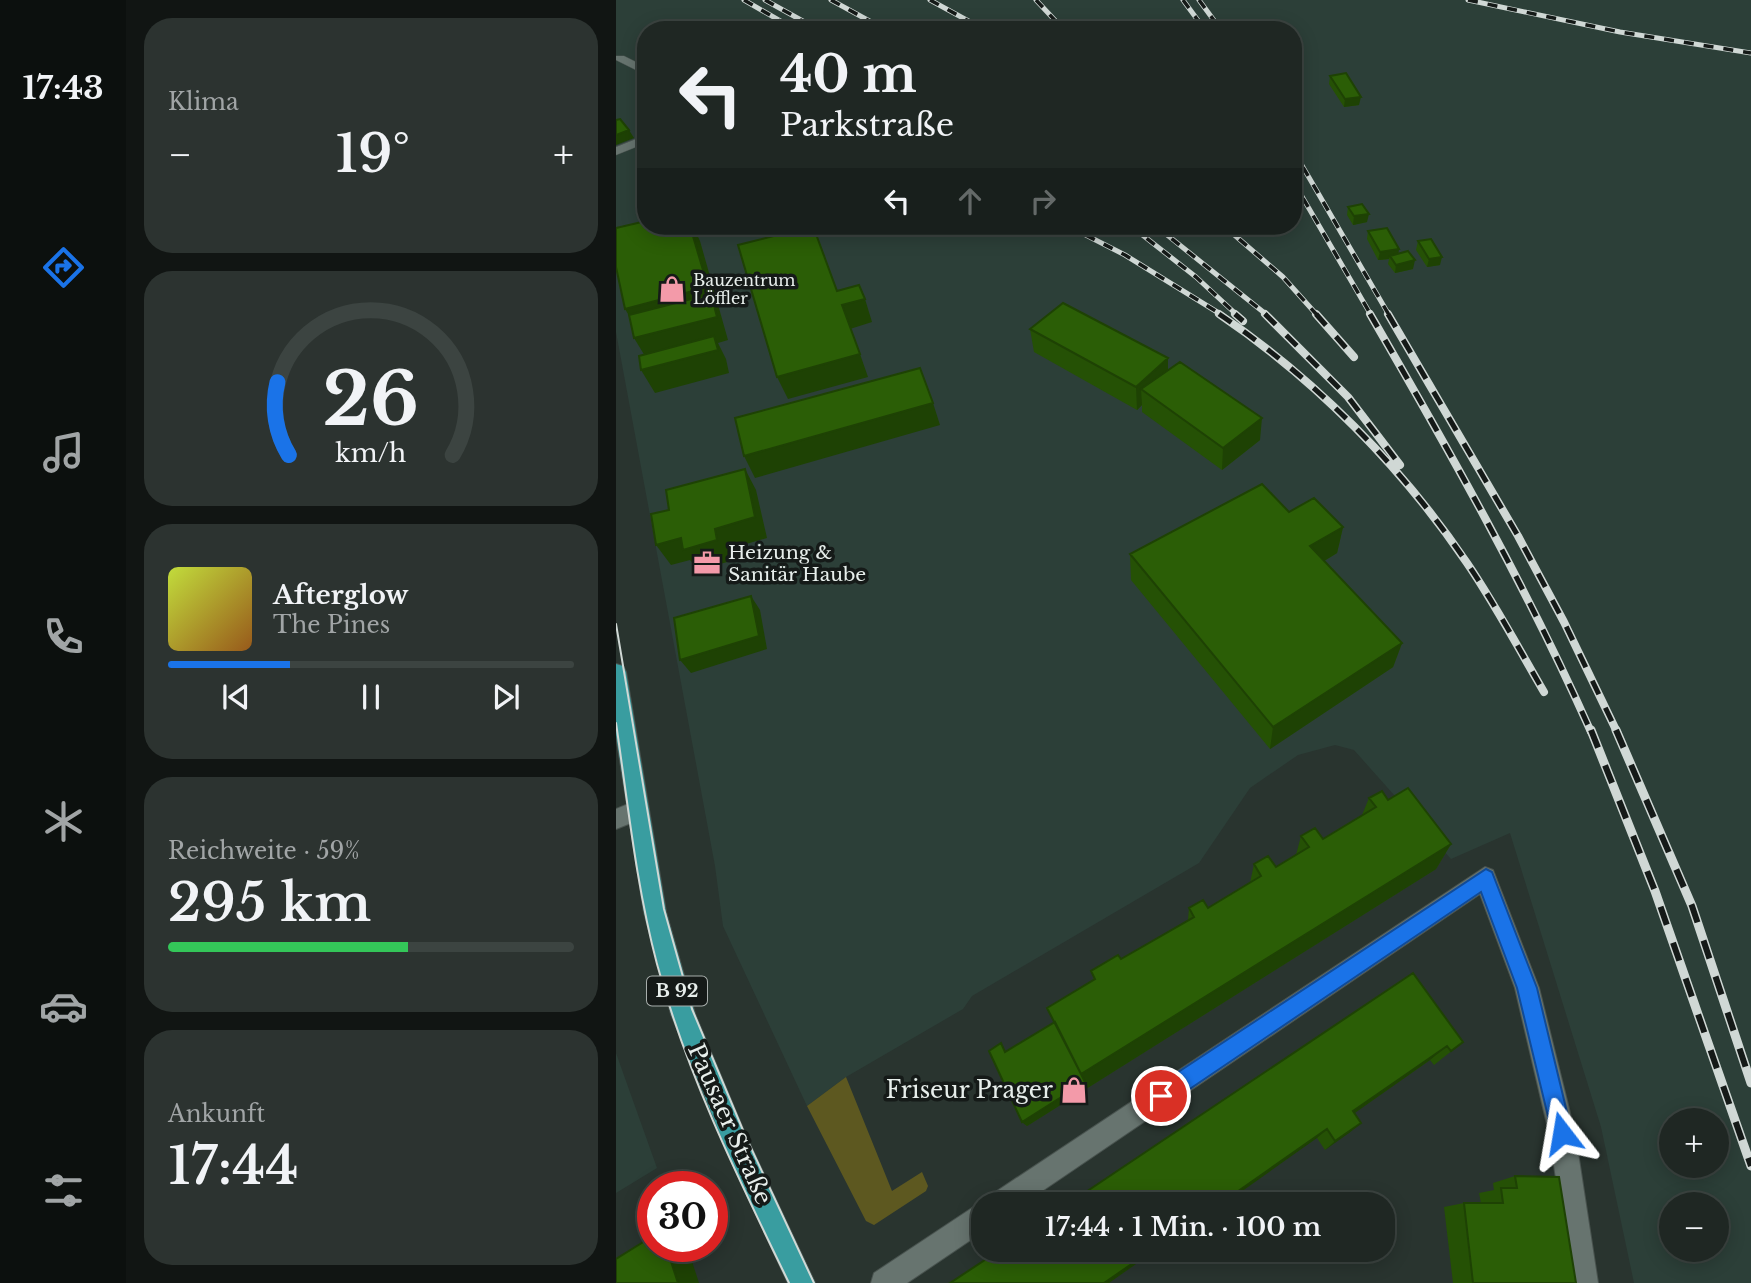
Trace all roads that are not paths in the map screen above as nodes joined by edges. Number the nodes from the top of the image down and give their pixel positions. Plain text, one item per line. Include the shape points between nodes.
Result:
1 (620, 58) dead end
2 (637, 67) edge
3 (637, 143) edge
4 (616, 151) edge
5 (616, 672) edge
6 (638, 810) junction
7 (616, 819) edge
8 (1018, 1192) edge
9 (971, 1224) edge
10 (802, 1283) edge
11 (884, 1283) edge
12 (1585, 1283) edge

1 - 2 lane
3 - 4 lane
5 - 6 main road, Pausaer Straße / B 92
6 - 7 street
6 - 10 main road, Pausaer Straße / B 92 via 655,912 683,1014 737,1145
8 - 12 street via 1486,878 1527,988 1562,1133
9 - 11 street

